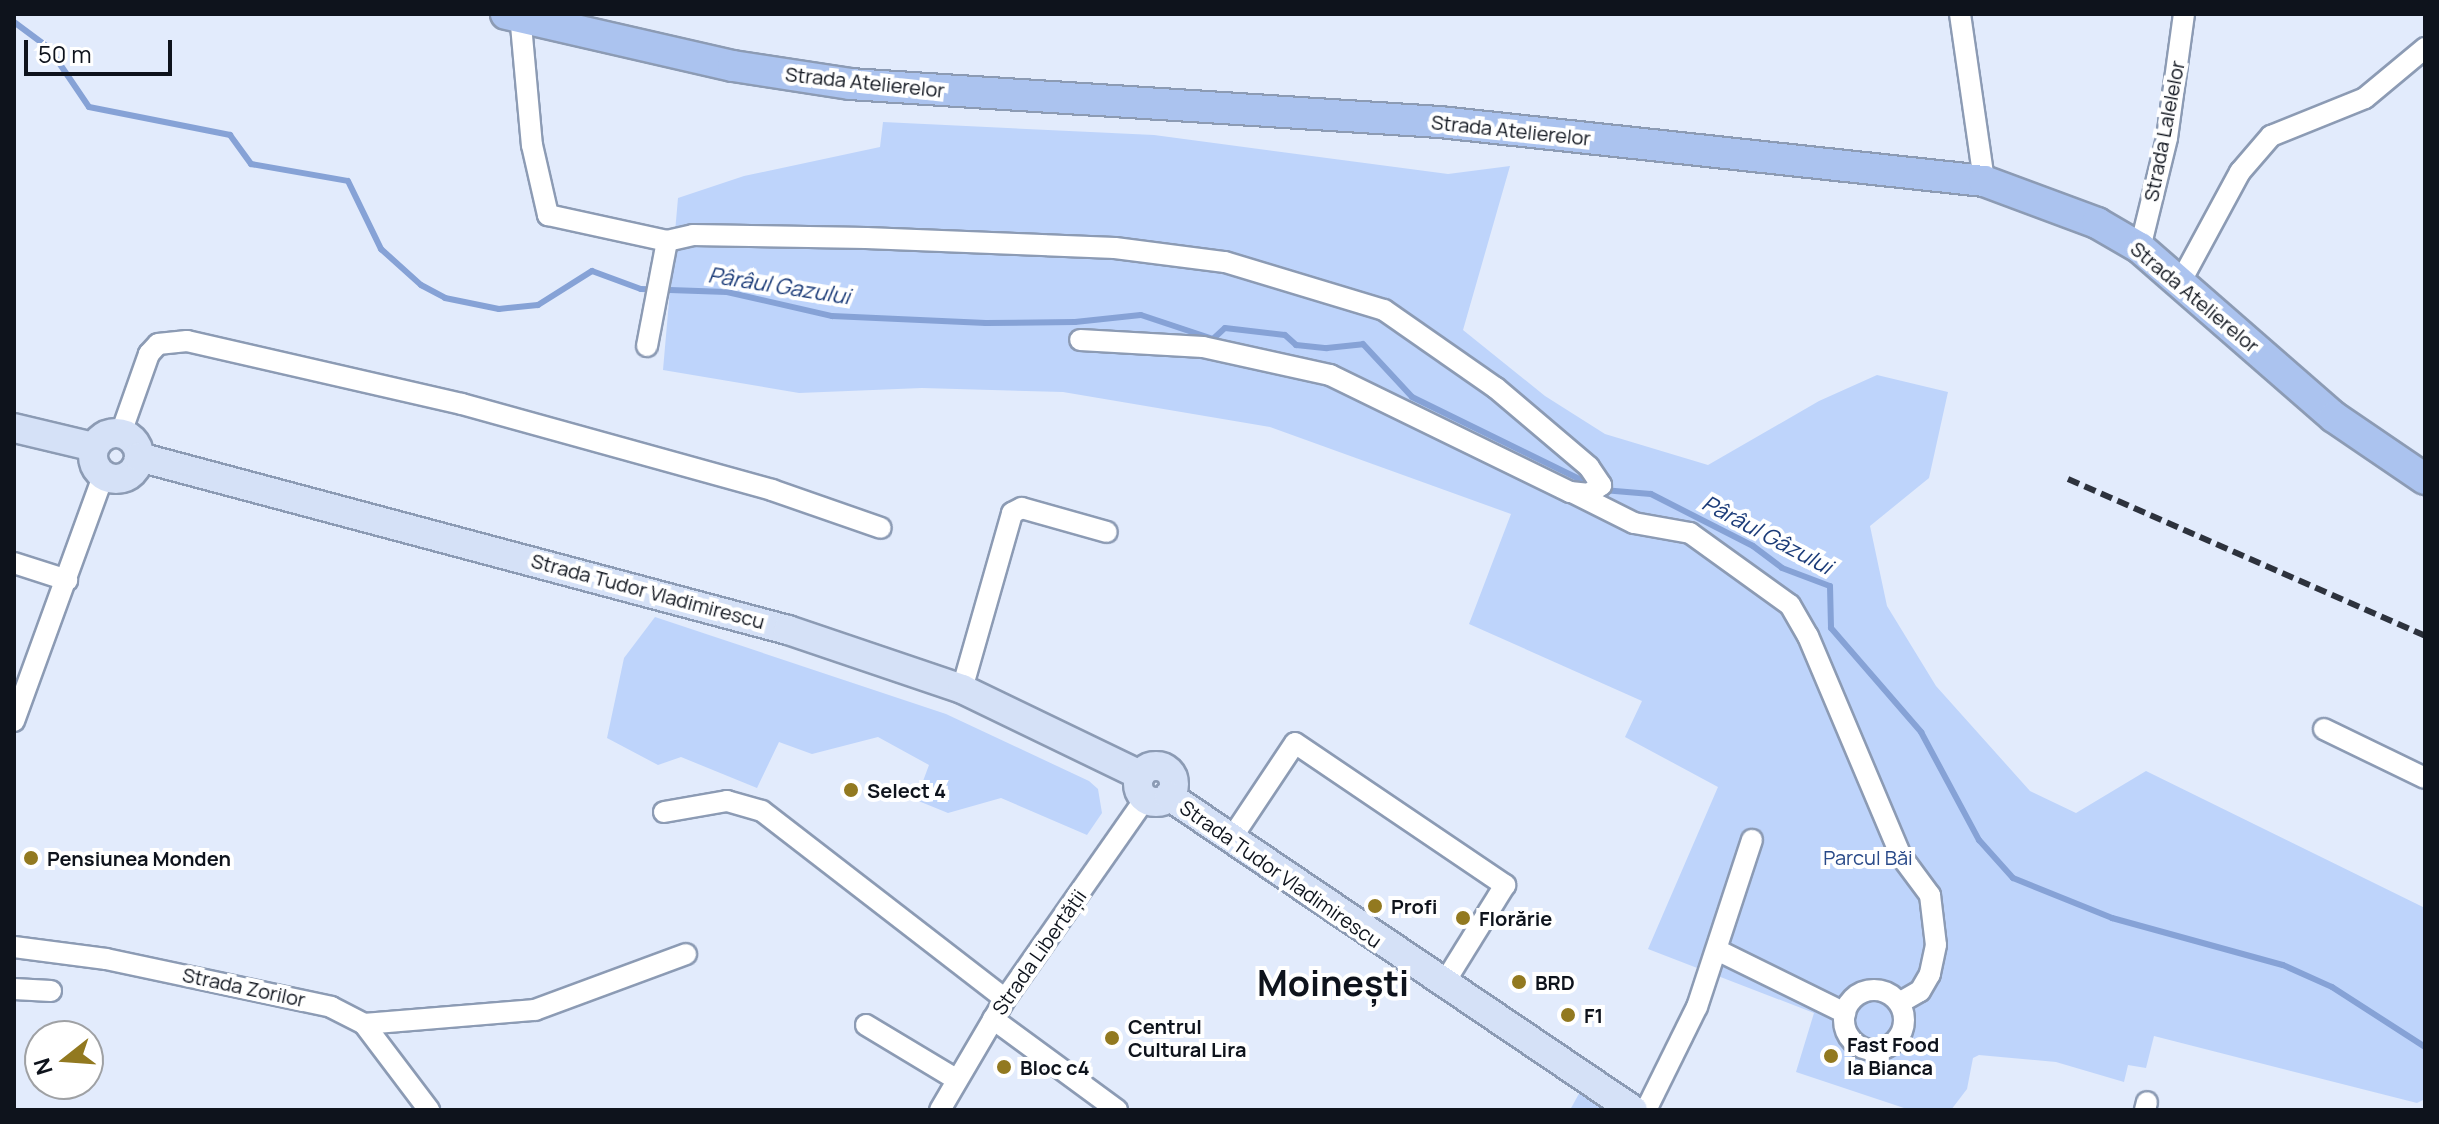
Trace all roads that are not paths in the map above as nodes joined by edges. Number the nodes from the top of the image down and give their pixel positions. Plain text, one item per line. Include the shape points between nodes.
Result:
1 (1960, 14) edge
2 (2184, 14) edge
3 (515, 15) edge
4 (2425, 48) edge
5 (1984, 181) junction
6 (667, 241) junction
7 (2140, 248) junction
8 (2181, 281) junction
9 (1080, 340) dead end
10 (647, 346) dead end
11 (14, 428) edge
12 (121, 433) junction
13 (94, 447) junction
14 (139, 457) junction
15 (103, 476) junction
16 (2425, 479) edge
17 (1570, 492) junction
18 (881, 528) dead end
19 (1107, 532) dead end
20 (14, 563) edge
21 (67, 580) junction
22 (962, 689) junction
23 (14, 721) edge
24 (2324, 729) dead end
25 (2425, 778) edge
26 (1152, 790) junction
27 (664, 812) dead end
28 (1231, 839) junction
29 (1752, 840) dead end
30 (14, 947) edge
31 (1717, 950) junction
32 (686, 954) dead end
33 (1443, 985) junction
34 (14, 989) edge
35 (51, 991) dead end
36 (1005, 999) junction
37 (1899, 1003) junction
38 (1845, 1013) junction
39 (993, 1019) junction
40 (364, 1024) junction
41 (866, 1025) dead end
42 (956, 1079) junction
43 (429, 1110) edge
44 (940, 1110) edge
45 (1117, 1110) edge
46 (1633, 1110) edge
47 (1646, 1110) edge

1 - 5 street
2 - 7 street, Strada Lalelelor via 2167,138
3 - 5 main road, Strada Atelierelor via 733,66 850,84 1440,122
3 - 6 street via 532,145 548,215
4 - 8 street via 2365,98 2271,136 2240,172
5 - 7 main road, Strada Atelierelor via 2065,209
6 - 10 street
6 - 17 street via 693,235 866,238 1115,248 1225,262 1384,310 1496,388 1589,467 1599,488
7 - 8 main road, Strada Atelierelor
8 - 16 main road, Strada Atelierelor via 2334,417
9 - 17 street via 1203,347 1330,375
11 - 13 street
12 - 13 street via 105,435
12 - 14 street via 134,442
12 - 18 street via 149,354 158,344 187,341 462,404 772,490
13 - 15 street via 93,463
14 - 15 street via 127,477
14 - 22 street, Strada Tudor Vladimirescu via 788,630
15 - 21 street
17 - 37 street via 1634,523 1690,533 1790,605 1901,856 1930,895 1936,945 1930,974 1920,991
19 - 22 street via 1022,508 1012,513
20 - 21 street
21 - 23 street
22 - 26 street, Strada Tudor Vladimirescu
24 - 25 street
26 - 28 street, Strada Tudor Vladimirescu
26 - 36 street, Strada Libertății
27 - 36 street via 727,801 762,811
28 - 33 street, Strada Tudor Vladimirescu
28 - 33 street via 1295,743 1505,885
29 - 31 street
30 - 40 street, Strada Zorilor via 106,959 311,1001
31 - 38 street
31 - 47 street via 1682,1041
32 - 40 street via 535,1010
33 - 46 street, Strada Tudor Vladimirescu
34 - 35 street
36 - 39 street, Strada Libertății
37 - 38 street via 1883,991 1864,992
37 - 38 street via 1902,1031 1880,1049 1853,1040
39 - 42 street, Strada Libertății
39 - 45 street
40 - 43 street, Strada Zorilor
41 - 42 street
42 - 44 street, Strada Libertății

